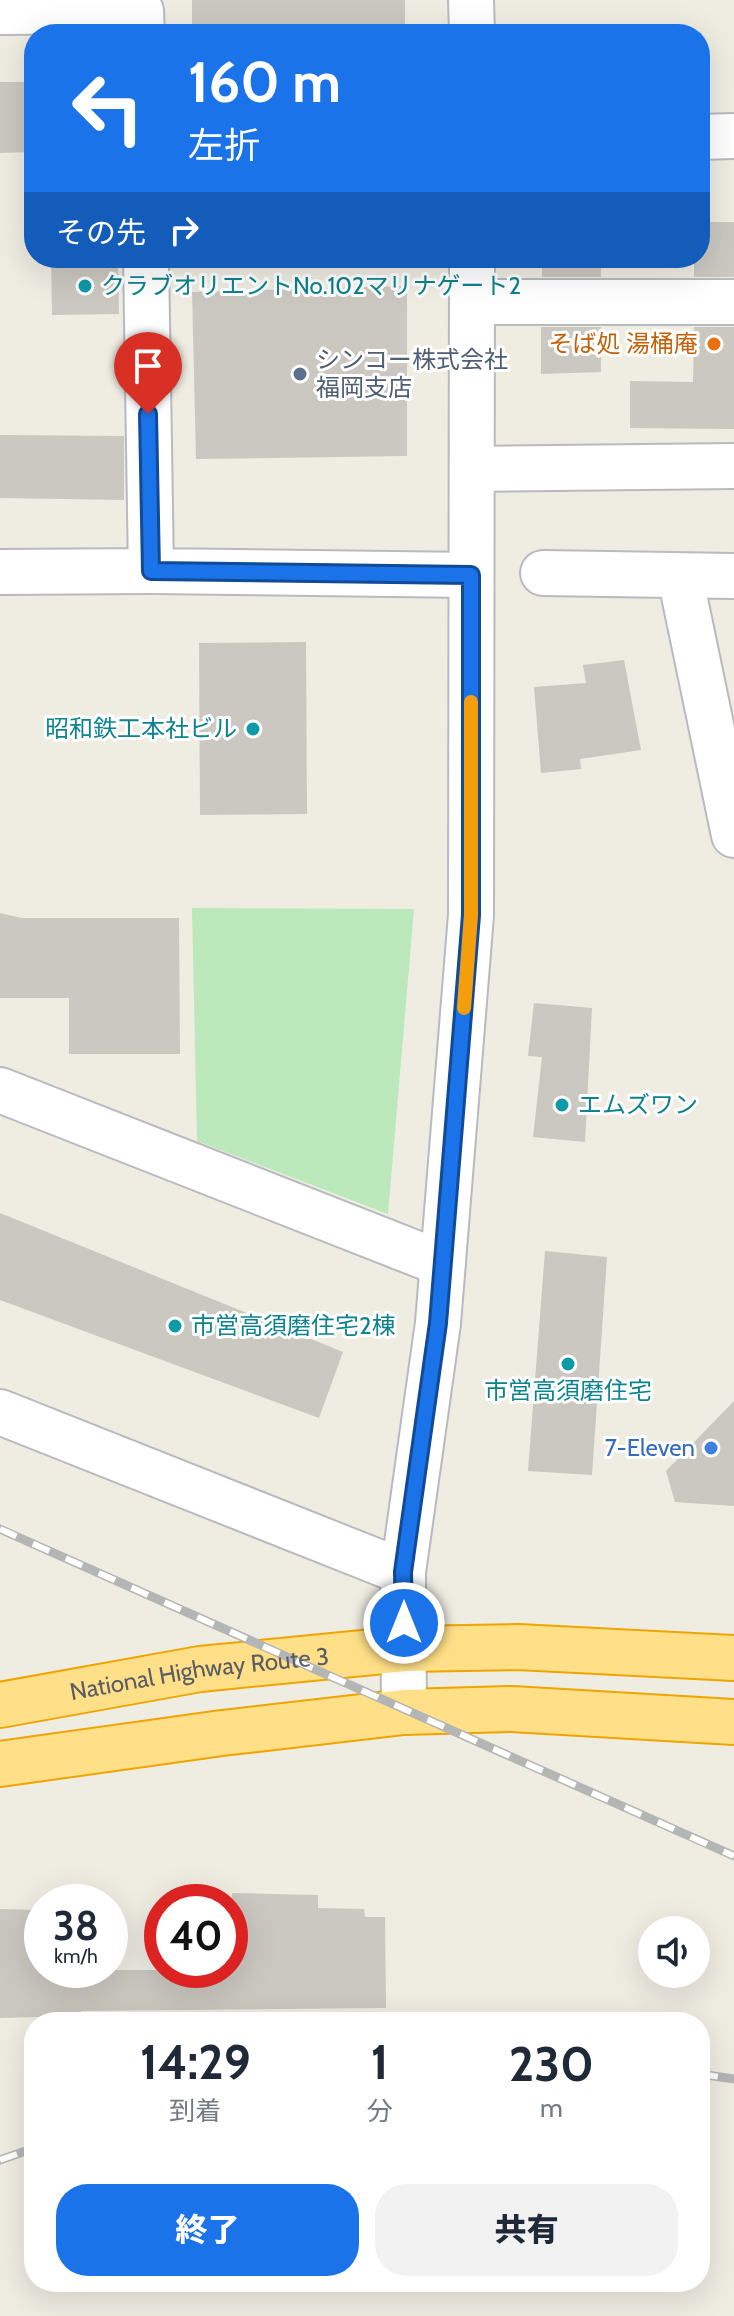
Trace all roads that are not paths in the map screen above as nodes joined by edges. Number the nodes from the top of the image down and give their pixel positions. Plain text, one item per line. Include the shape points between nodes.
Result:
1 (471, 0) edge
2 (0, 12) edge
3 (142, 24) edge
4 (472, 24) edge
5 (734, 136) edge
6 (710, 137) edge
7 (146, 268) edge
8 (472, 268) edge
9 (472, 302) junction
10 (734, 302) edge
11 (734, 466) edge
12 (472, 469) junction
13 (151, 571) junction
14 (0, 572) edge
15 (543, 573) dead end
16 (471, 575) junction
17 (680, 576) junction
18 (734, 576) edge
19 (734, 835) edge
20 (0, 1090) edge
21 (443, 1264) junction
22 (0, 1412) edge
23 (403, 1572) junction
24 (404, 1649) junction
25 (734, 1658) edge
26 (0, 1705) edge
27 (404, 1712) junction
28 (734, 1722) edge
29 (0, 1764) edge

1 - 4 street
2 - 3 street via 141,11
5 - 6 street
7 - 13 street
8 - 9 street
9 - 10 street
9 - 12 street
11 - 12 street
12 - 16 street
13 - 14 street
13 - 16 street
15 - 17 street
16 - 21 street via 471,915
17 - 18 street
17 - 19 street
20 - 21 street
21 - 23 street
22 - 23 street
23 - 24 street
24 - 25 highway, National Highway Route 3 via 518,1647
24 - 26 highway, National Highway Route 3 via 200,1669
24 - 27 street
27 - 28 highway via 512,1709
27 - 29 highway

